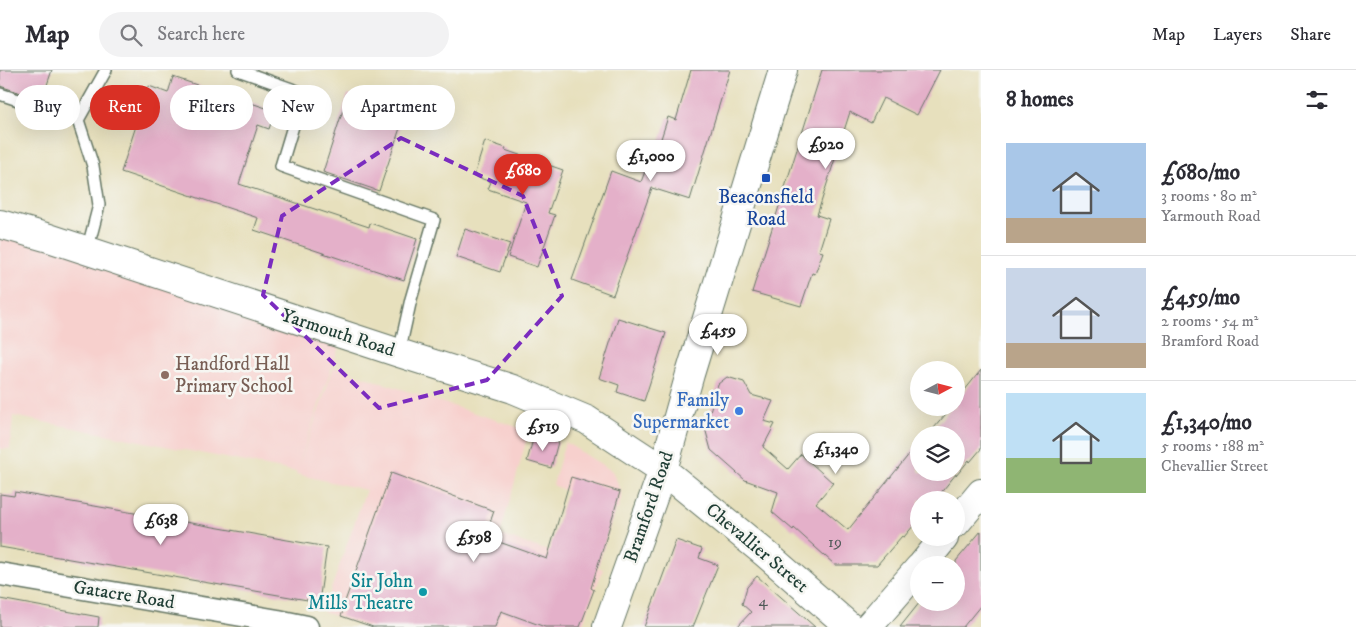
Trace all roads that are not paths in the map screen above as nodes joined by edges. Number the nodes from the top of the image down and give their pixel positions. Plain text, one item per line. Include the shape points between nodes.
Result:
1 (106, 70) edge
2 (238, 70) edge
3 (783, 70) edge
4 (0, 94) edge
5 (15, 99) edge
6 (80, 116) edge
7 (80, 126) edge
8 (0, 224) edge
9 (87, 251) junction
10 (399, 353) junction
11 (662, 470) junction
12 (981, 492) edge
13 (965, 512) edge
14 (937, 546) edge
15 (929, 556) edge
16 (0, 574) edge
17 (910, 578) edge
18 (306, 627) edge
19 (607, 627) edge
20 (850, 627) edge
21 (868, 627) edge

1 - 6 lane
2 - 10 lane via 303,93 280,166 434,220
3 - 11 main road, Bramford Road
4 - 5 lane
7 - 9 lane via 93,166 99,205
8 - 9 main road, Yarmouth Road
9 - 10 main road, Yarmouth Road
10 - 11 main road, Yarmouth Road via 512,389 587,420
11 - 19 main road, Bramford Road
11 - 20 main road, Chevallier Street
12 - 13 main road
14 - 15 main road
16 - 18 street, Gatacre Road
17 - 21 main road

